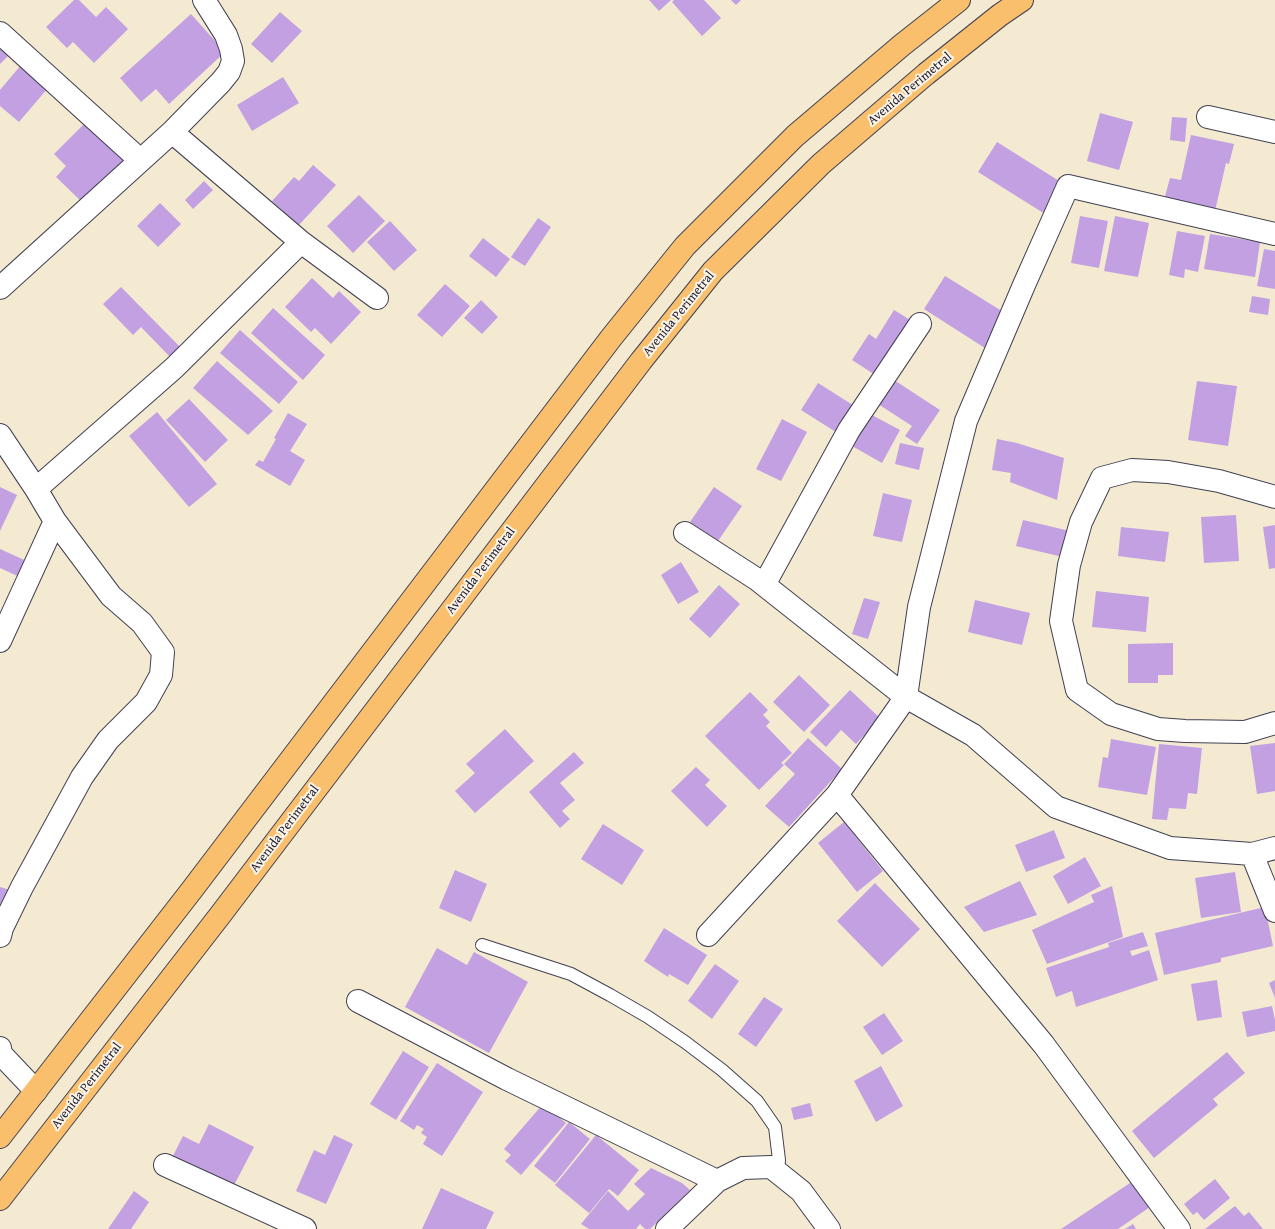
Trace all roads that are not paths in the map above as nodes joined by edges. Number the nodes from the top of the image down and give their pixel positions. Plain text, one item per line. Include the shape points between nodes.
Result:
1 (204, 0) edge
2 (959, 0) edge
3 (1022, 0) edge
4 (0, 33) edge
5 (1208, 117) dead end
6 (172, 132) junction
7 (1275, 132) edge
8 (140, 160) junction
9 (1275, 234) edge
10 (301, 242) junction
11 (2, 283) edge
12 (377, 298) dead end
13 (920, 324) dead end
14 (0, 435) edge
15 (36, 488) junction
16 (1275, 497) edge
17 (54, 521) junction
18 (685, 533) dead end
19 (764, 585) junction
20 (0, 641) edge
21 (906, 697) junction
22 (1275, 723) edge
23 (837, 795) junction
24 (1275, 848) edge
25 (1252, 854) junction
26 (1275, 911) edge
27 (708, 935) dead end
28 (0, 936) edge
29 (482, 945) dead end
30 (358, 1001) dead end
31 (0, 1048) edge
32 (36, 1091) junction
33 (0, 1138) edge
34 (165, 1166) dead end
35 (778, 1172) junction
36 (717, 1181) junction
37 (0, 1199) edge
38 (305, 1229) edge
39 (667, 1229) edge
40 (829, 1229) edge
41 (1179, 1229) edge

1 - 6 street via 226,35 233,61 221,82
2 - 32 main road via 795,136 685,246 611,338
3 - 37 main road, Avenida Perimetral via 926,74 821,164 713,272 641,361 216,920
4 - 8 street
5 - 7 street
6 - 8 street
6 - 10 street
8 - 11 street
9 - 21 street via 1068,186 966,421 919,607
10 - 12 street
10 - 15 street via 174,368
13 - 19 street via 849,430
14 - 15 street
15 - 17 street
16 - 22 street via 1219,481 1168,472 1132,470 1102,478 1077,536 1069,565 1061,621 1078,690 1111,714 1158,729 1185,731 1245,732
17 - 20 street
17 - 28 street via 111,596 142,623 163,652 162,675 146,702 108,740 82,777 22,887
18 - 19 street
19 - 21 street
21 - 23 street
21 - 25 street via 973,735 1056,807 1170,848
23 - 27 street
23 - 41 street via 1044,1045
24 - 25 street
25 - 26 street
29 - 35 lane via 570,974 648,1017 722,1070 758,1101 775,1127
30 - 36 street via 507,1079
31 - 32 street via 1,1054
32 - 33 main road
34 - 38 street
35 - 36 street via 771,1167 742,1168
35 - 40 street via 801,1191
36 - 39 street

